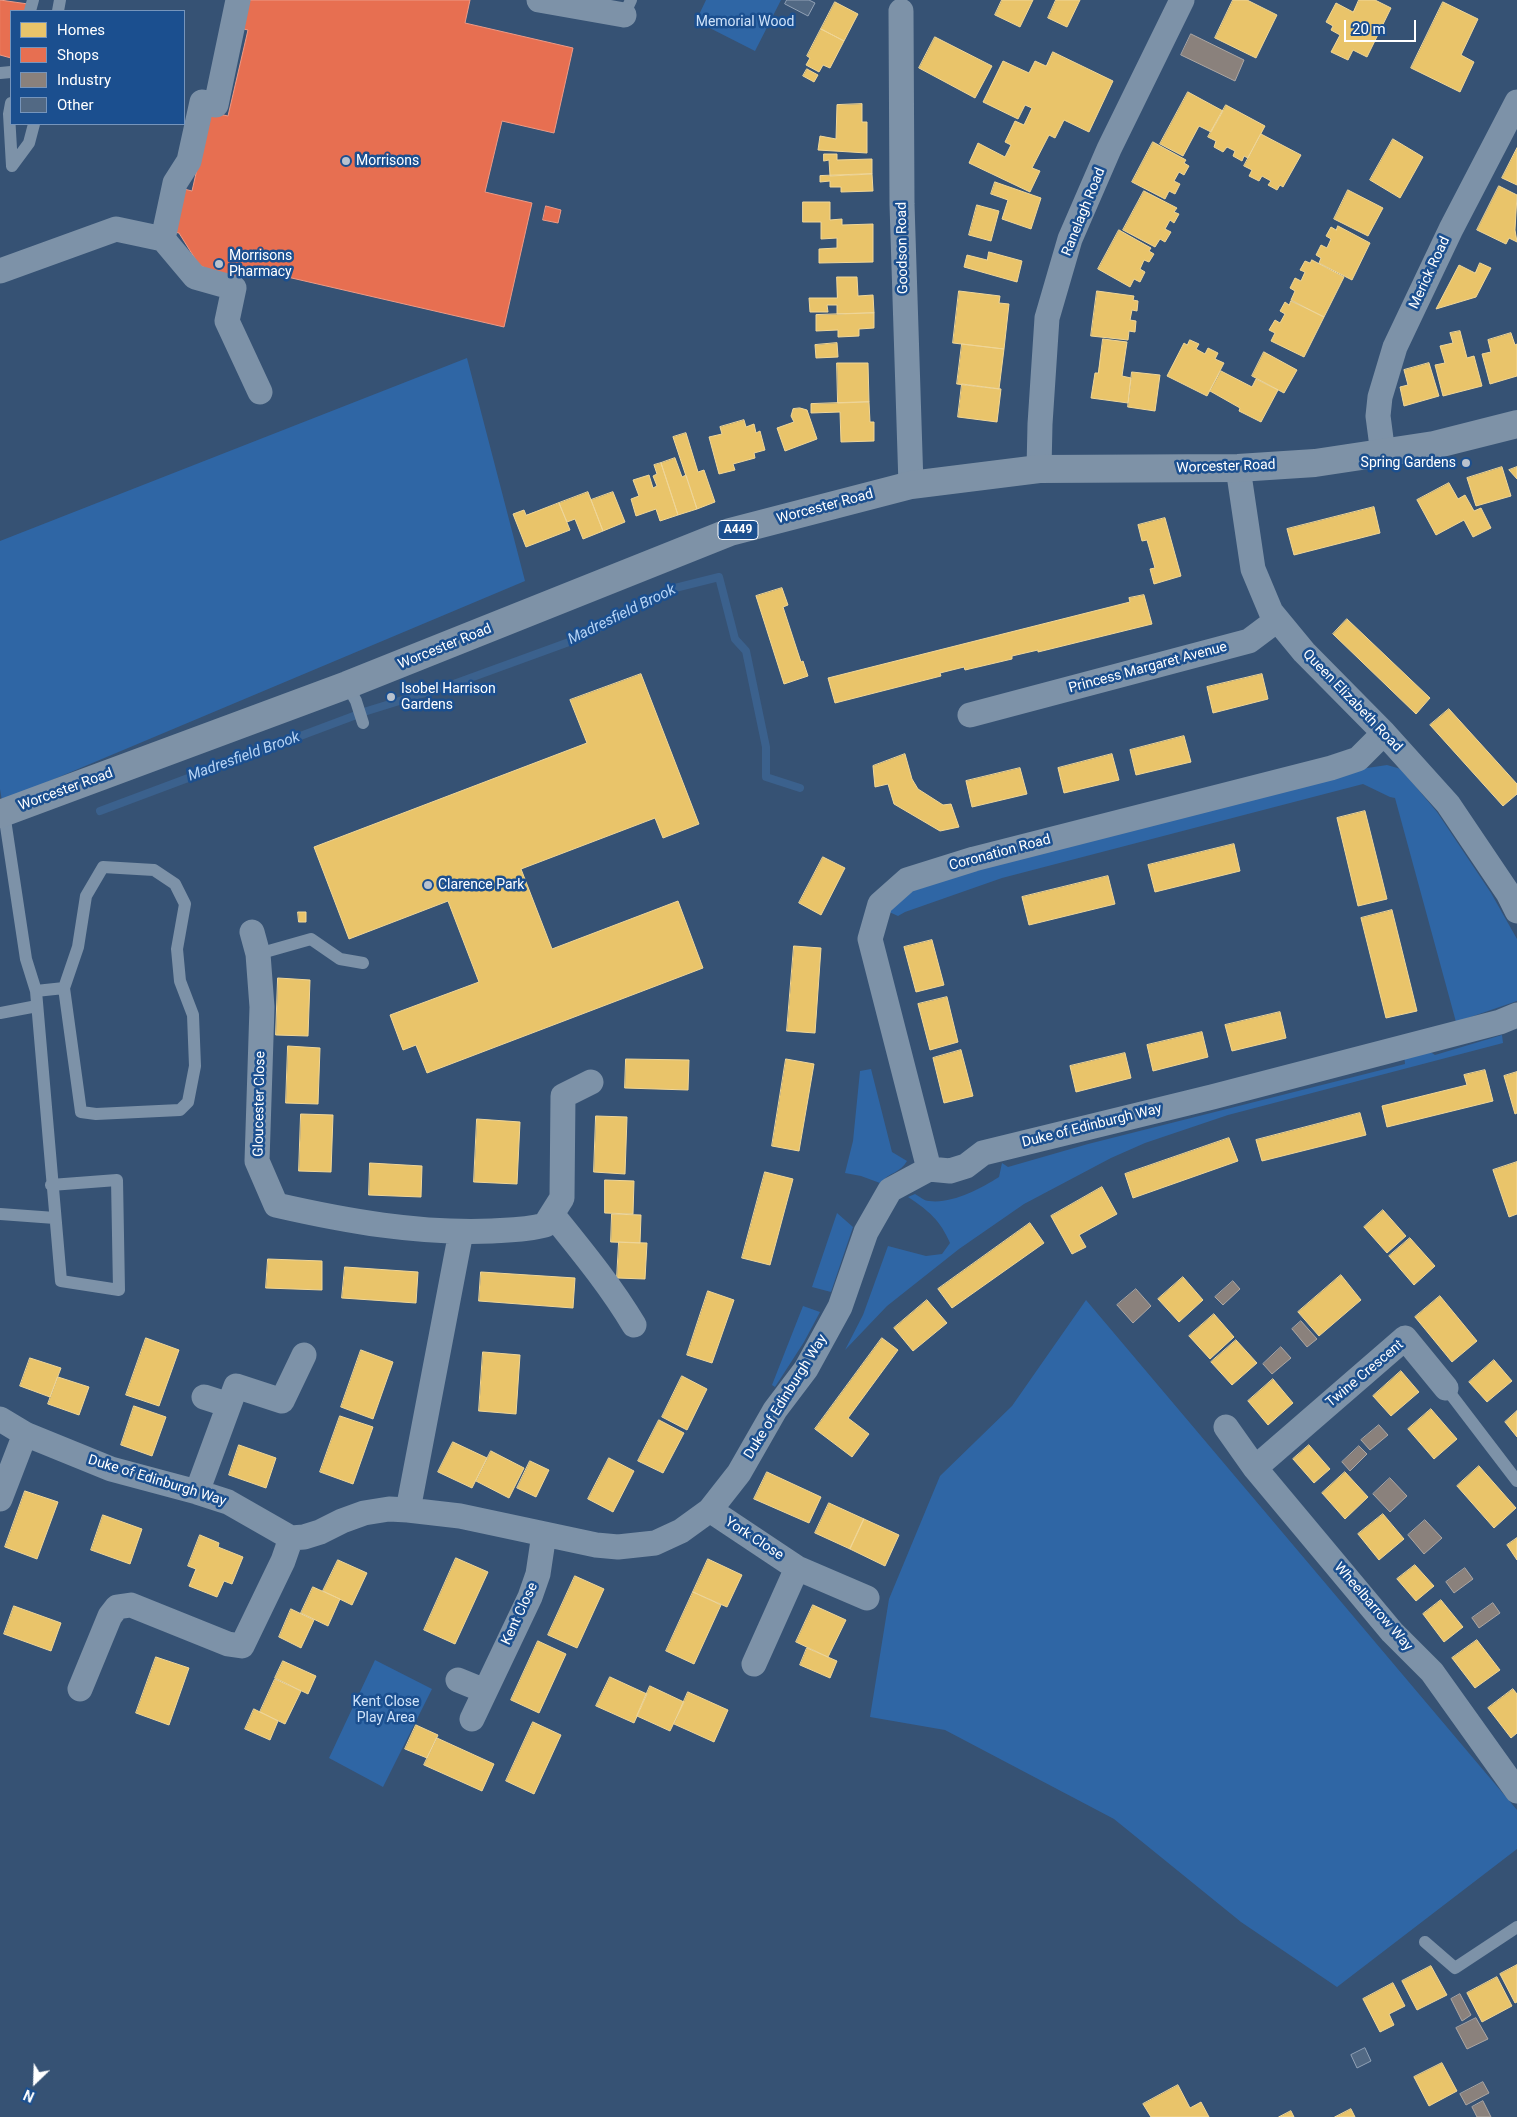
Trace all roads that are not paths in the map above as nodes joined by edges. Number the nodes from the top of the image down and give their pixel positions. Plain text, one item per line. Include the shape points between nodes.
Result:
1 (238, 0) edge
2 (539, 0) edge
3 (1182, 0) edge
4 (623, 5) edge
5 (901, 11) dead end
6 (1517, 102) edge
7 (8, 111) edge
8 (34, 125) edge
9 (163, 239) junction
10 (0, 271) edge
11 (260, 392) dead end
12 (1517, 424) edge
13 (1383, 454) junction
14 (1039, 468) junction
15 (1238, 468) junction
16 (910, 485) junction
17 (1277, 620) junction
18 (351, 693) junction
19 (970, 715) dead end
20 (363, 723) dead end
21 (1384, 734) junction
22 (2, 814) edge
23 (1517, 912) edge
24 (255, 943) joint
25 (363, 963) dead end
26 (64, 988) junction
27 (36, 991) junction
28 (37, 1006) junction
29 (0, 1014) edge
30 (1517, 1015) edge
31 (591, 1082) dead end
32 (928, 1169) junction
33 (51, 1185) junction
34 (0, 1214) edge
35 (552, 1214) junction
36 (55, 1218) junction
37 (461, 1232) junction
38 (634, 1325) dead end
39 (304, 1355) dead end
40 (1446, 1388) joint
41 (204, 1397) dead end
42 (229, 1405) junction
43 (0, 1419) edge
44 (1226, 1427) dead end
45 (25, 1434) junction
46 (1254, 1468) junction
47 (1517, 1481) edge
48 (197, 1492) junction
49 (0, 1499) edge
50 (408, 1510) junction
51 (710, 1510) junction
52 (544, 1534) junction
53 (291, 1538) junction
54 (798, 1568) junction
55 (867, 1598) dead end
56 (754, 1664) dead end
57 (458, 1680) dead end
58 (80, 1690) dead end
59 (485, 1691) junction
60 (472, 1719) dead end
61 (1517, 1791) edge
62 (1517, 1926) edge
63 (1426, 1942) dead end

1 - 9 street via 216,105 202,102 189,161 175,183
2 - 4 street
3 - 14 street, Ranelagh Road via 1109,149 1070,239 1047,318
5 - 16 street, Goodson Road via 902,204
6 - 13 street, Merick Road via 1451,229 1396,347 1380,397 1378,416
7 - 8 lane via 12,166 29,143
9 - 10 street via 116,229
9 - 11 street via 194,277 234,288 227,321
12 - 13 highway, Worcester Road / A449 via 1434,446
13 - 15 highway, Worcester Road / A449
14 - 15 highway, Worcester Road / A449
14 - 16 highway, Worcester Road / A449
15 - 17 street, Queen Elizabeth Road via 1253,569
16 - 18 highway, Worcester Road / A449 via 730,532
17 - 19 street, Princess Margaret Avenue via 1249,641 1017,714
17 - 21 street, Queen Elizabeth Road
18 - 20 lane
18 - 22 highway, Worcester Road / A449
21 - 23 street, Queen Elizabeth Road via 1448,804 1508,893
21 - 32 street, Coronation Road via 1358,759 974,859 907,880 880,904 870,939
22 - 27 lane via 26,959
24 - 25 lane via 311,940 340,959
24 - 37 street, Gloucester Close via 262,1007 257,1161 276,1205 347,1221
26 - 26 lane via 78,947 86,896 103,867 154,870 175,884 185,904 177,949 180,981 193,1016 194,1066 188,1102 180,1110 81,1112
26 - 27 lane
27 - 28 lane
28 - 29 lane
28 - 33 lane
30 - 32 street, Duke of Edinburgh Way via 1221,1095 983,1153 966,1166 950,1171
31 - 35 street, Gloucester Close via 563,1096 562,1198
32 - 51 street, Duke of Edinburgh Way via 890,1190 866,1232 840,1307 806,1369 775,1410 739,1473
33 - 36 lane
33 - 36 lane via 117,1180 119,1290 61,1281
34 - 36 lane
35 - 37 street, Gloucester Close via 545,1225 529,1229
35 - 38 street via 620,1300
37 - 50 street
39 - 42 street via 282,1401 236,1386
40 - 46 street, Twine Crescent via 1405,1338
40 - 47 lane, Twine Crescent
41 - 42 street
42 - 48 street
43 - 45 street, Duke of Edinburgh Way
44 - 46 street, Wheelbarrow Way
45 - 48 street, Duke of Edinburgh Way via 111,1469
45 - 49 street
46 - 61 street, Wheelbarrow Way via 1392,1632 1432,1672
48 - 53 street, Duke of Edinburgh Way via 228,1502
50 - 52 street, Duke of Edinburgh Way via 460,1516
50 - 53 street, Duke of Edinburgh Way via 364,1513 320,1532
51 - 52 street, Duke of Edinburgh Way via 680,1531 655,1543 618,1547
51 - 54 street, York Close
52 - 59 street, Kent Close via 538,1574 530,1597
53 - 58 street via 242,1646 228,1644 131,1605 118,1607 110,1616
54 - 55 street, York Close
54 - 56 street, York Close
57 - 59 street
59 - 60 street, Kent Close
62 - 63 lane via 1455,1968

